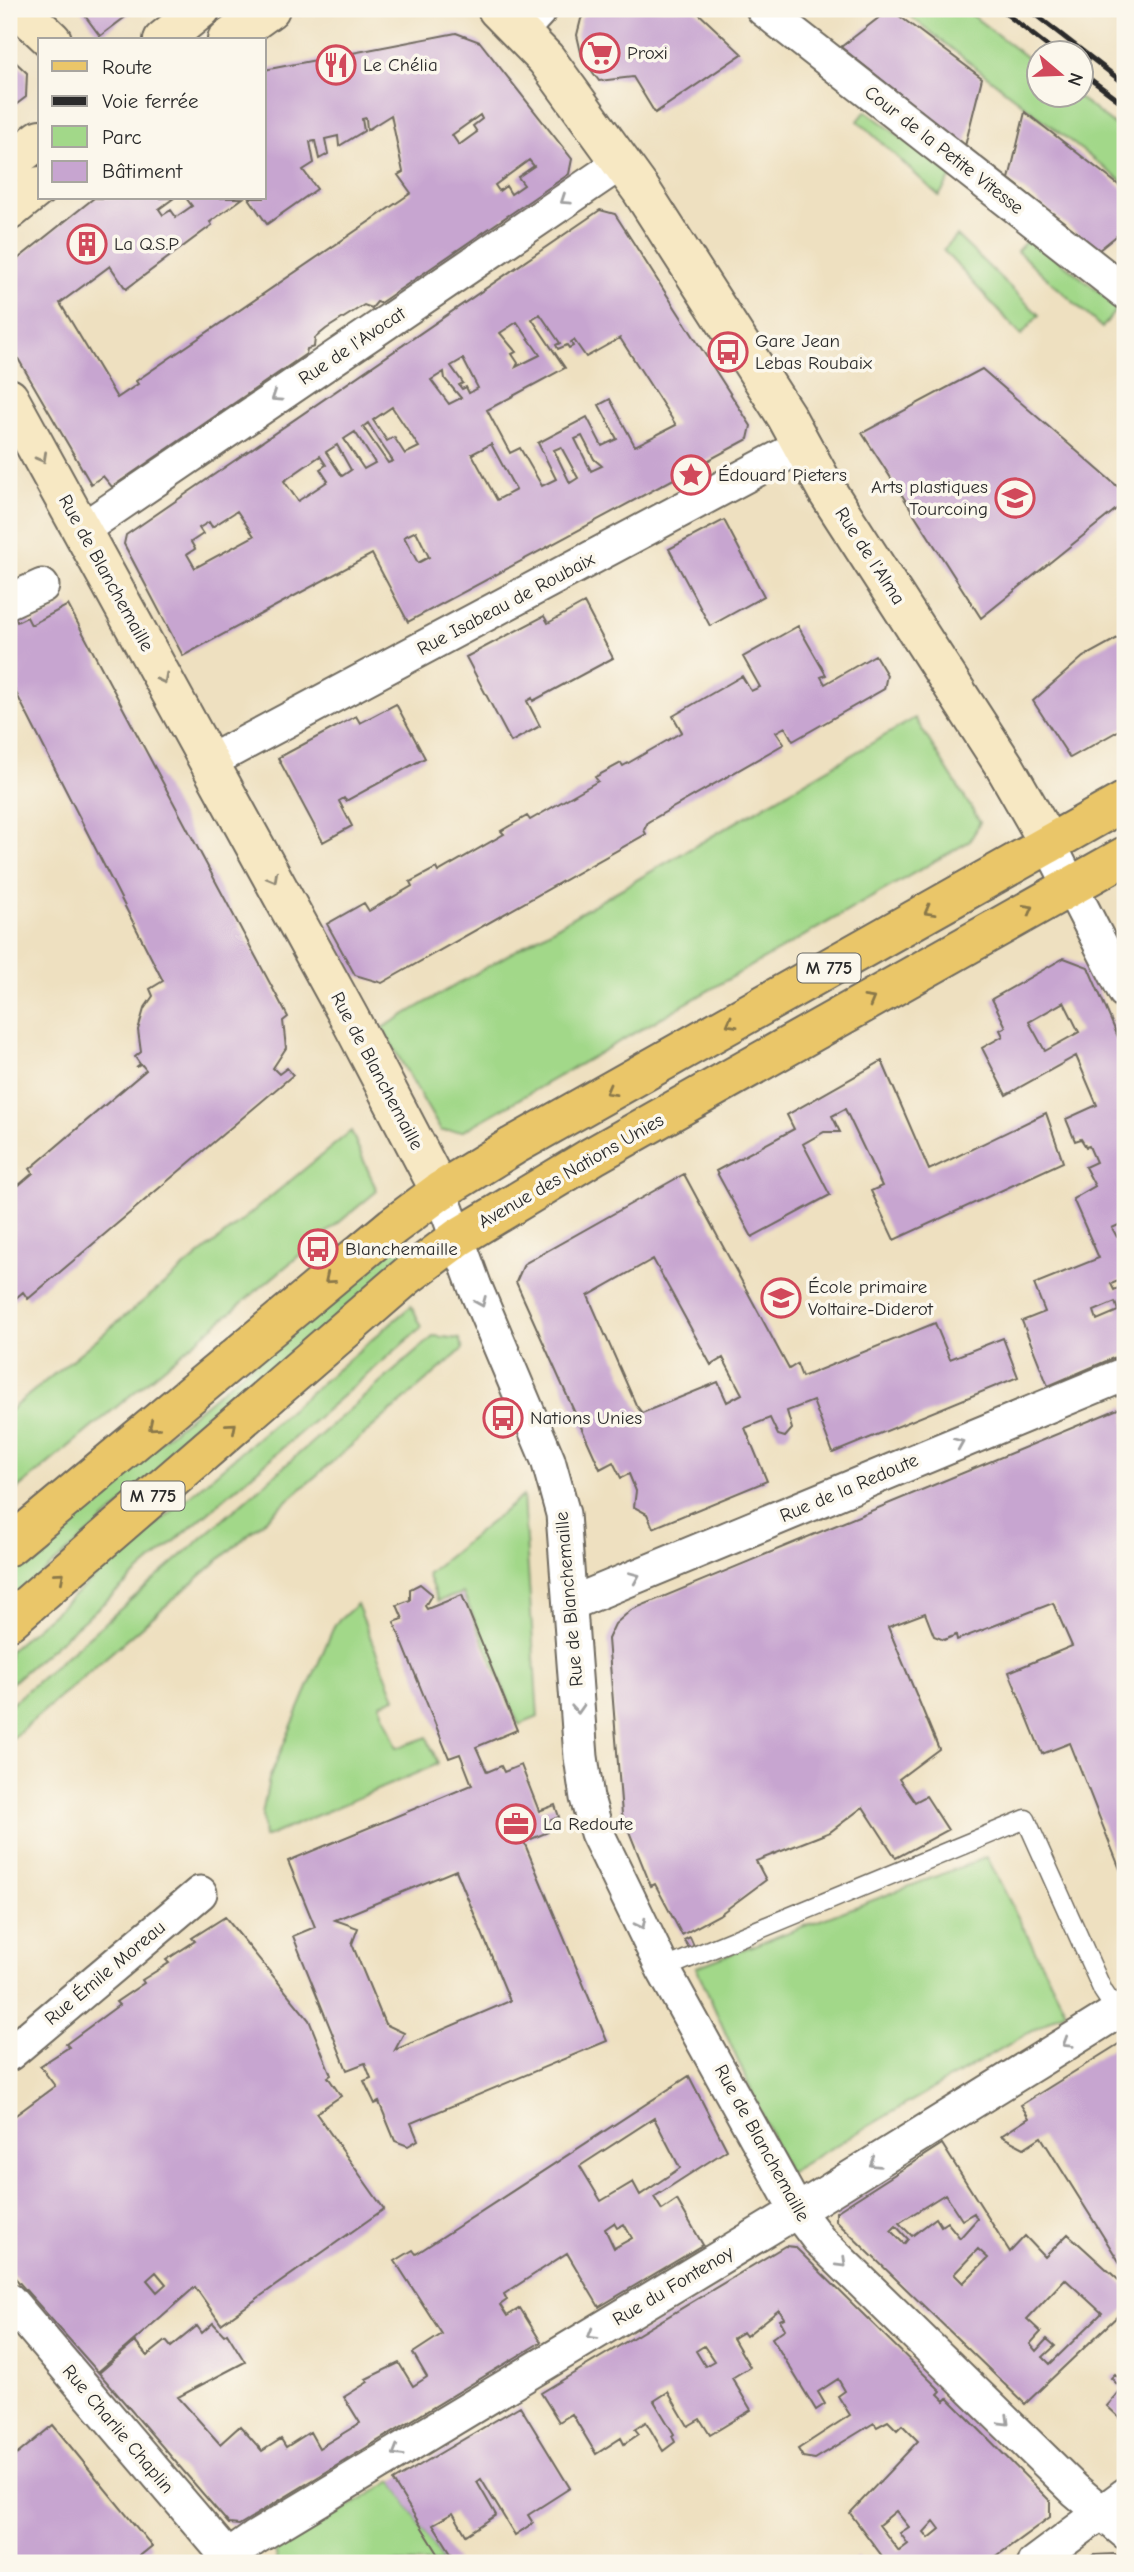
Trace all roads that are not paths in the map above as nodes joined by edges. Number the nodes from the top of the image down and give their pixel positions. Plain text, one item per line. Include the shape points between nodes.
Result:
1 (19, 9) edge
2 (201, 9) edge
3 (270, 9) edge
4 (477, 9) edge
5 (763, 9) edge
6 (525, 14) edge
7 (50, 38) edge
8 (165, 38) edge
9 (231, 38) edge
10 (38, 141) edge
11 (622, 162) junction
12 (9, 163) edge
13 (38, 188) edge
14 (9, 211) edge
15 (1125, 292) edge
16 (9, 398) edge
17 (803, 445) junction
18 (83, 529) junction
19 (42, 586) dead end
20 (9, 601) edge
21 (209, 762) junction
22 (1125, 801) edge
23 (1049, 844) junction
24 (1125, 856) edge
25 (1072, 886) junction
26 (1125, 992) edge
27 (440, 1191) junction
28 (459, 1237) junction
29 (1125, 1374) edge
30 (9, 1546) edge
31 (572, 1603) junction
32 (9, 1621) edge
33 (200, 1893) dead end
34 (663, 1969) junction
35 (1121, 2009) edge
36 (9, 2054) edge
37 (797, 2211) junction
38 (9, 2300) edge
39 (1117, 2513) edge
40 (227, 2561) edge
41 (1034, 2563) edge

1 - 7 street
2 - 8 street
3 - 9 street
4 - 6 street, Rue de l'Alma
5 - 15 street, Cour de la Petite Vitesse
6 - 11 street, Rue de l'Alma via 569,91
10 - 12 street
11 - 17 street, Rue de l'Alma
11 -> 18 street, Rue de l'Avocat
13 - 14 street
16 -> 18 street, Rue de Blanchemaille
17 - 21 street, Rue Isabeau de Roubaix
17 - 23 street, Rue de l'Alma via 827,491 1005,767
18 -> 21 street, Rue de Blanchemaille
19 - 20 street
21 -> 27 street, Rue de Blanchemaille
22 - 23 main road, M 775
23 - 25 street, Rue de l'Alma
23 -> 27 main road, M 775
24 - 25 main road, Avenue des Nations Unies / M 775
25 - 26 street, Rue de l'Alma
28 -> 25 main road, Avenue des Nations Unies / M 775 via 593,1156
27 - 28 street, Rue de Blanchemaille
27 -> 30 main road, M 775
28 -> 31 street, Rue de Blanchemaille via 556,1485 564,1514
32 -> 28 main road, Avenue des Nations Unies / M 775 via 408,1275
31 -> 29 street, Rue de la Redoute
31 -> 34 street, Rue de Blanchemaille via 587,1798 606,1855
33 - 36 street, Rue Émile Moreau
34 - 35 lane via 1026,1819 1103,1990
34 - 37 street, Rue de Blanchemaille
35 -> 37 street, Rue du Fontenoy
37 -> 39 street, Rue de Blanchemaille via 819,2240
37 -> 40 street, Rue du Fontenoy
38 - 40 street, Rue Charlie Chaplin
39 - 41 street

